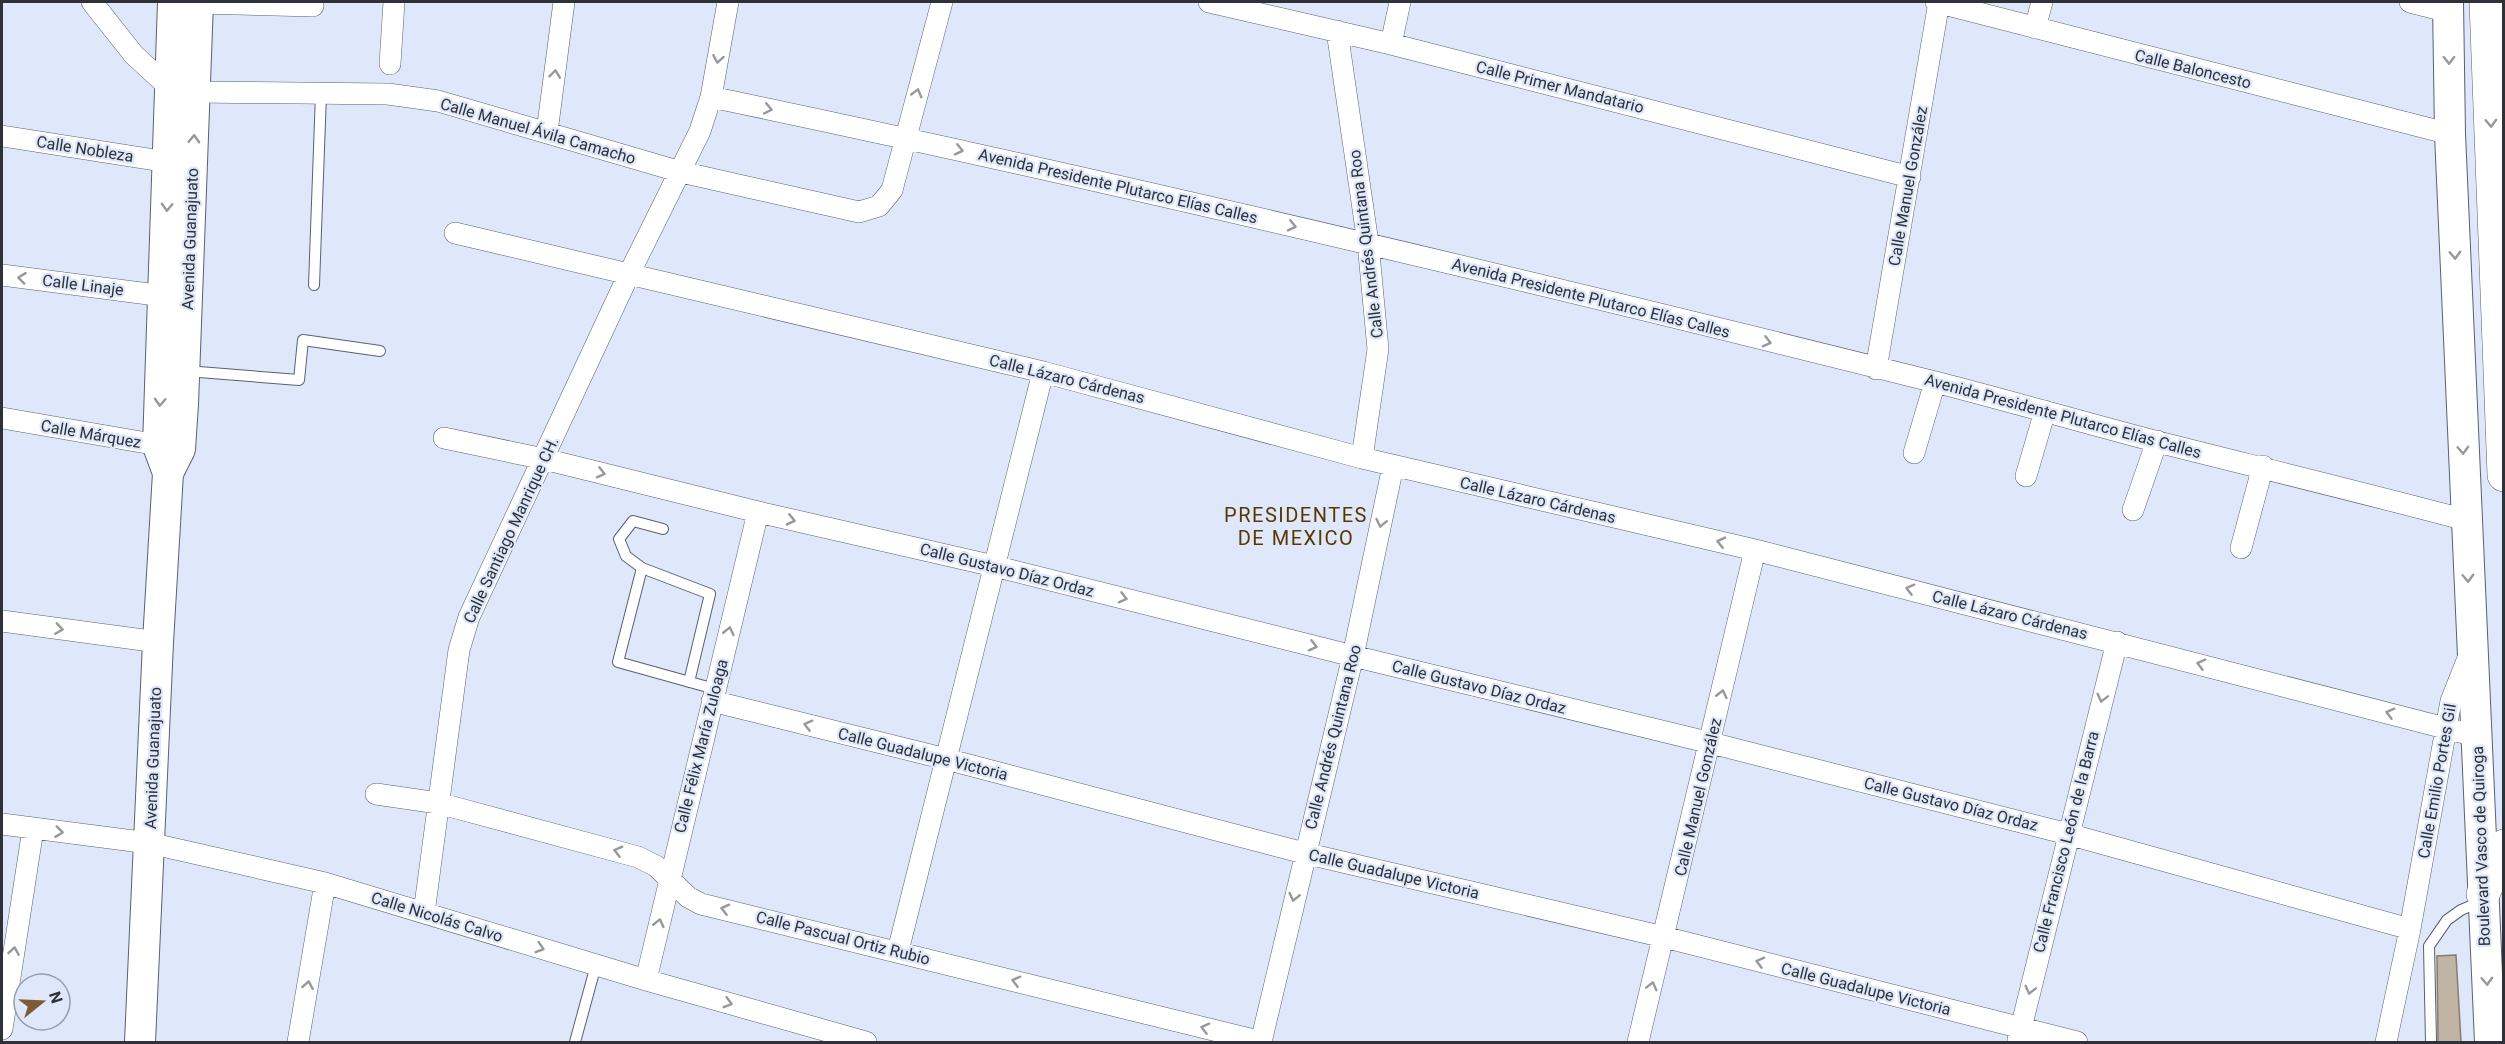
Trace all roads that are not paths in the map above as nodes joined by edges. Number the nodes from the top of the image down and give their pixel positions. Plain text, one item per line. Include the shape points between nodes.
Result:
1 (92, 2) edge
2 (190, 2) edge
3 (394, 2) edge
4 (564, 2) edge
5 (728, 2) edge
6 (942, 2) edge
7 (1400, 2) edge
8 (1938, 2) edge
9 (2042, 2) edge
10 (2410, 2) edge
11 (2486, 2) edge
12 (1223, 3) edge
13 (313, 6) dead end
14 (2449, 7) edge
15 (2035, 28) junction
16 (1337, 31) junction
17 (1391, 44) junction
18 (390, 64) dead end
19 (183, 91) junction
20 (321, 94) junction
21 (711, 97) junction
22 (6, 131) edge
23 (548, 132) junction
24 (2450, 134) junction
25 (906, 138) junction
26 (168, 162) junction
27 (681, 172) junction
28 (1910, 177) junction
29 (455, 233) dead end
30 (1368, 243) junction
31 (629, 274) junction
32 (2, 275) edge
33 (314, 285) dead end
34 (164, 296) junction
35 (2501, 319) edge
36 (380, 351) dead end
37 (1876, 369) junction
38 (185, 370) junction
39 (1043, 372) junction
40 (1935, 382) junction
41 (2045, 411) junction
42 (2, 418) edge
43 (444, 438) dead end
44 (2157, 441) junction
45 (1914, 453) dead end
46 (168, 456) junction
47 (1362, 458) junction
48 (544, 459) junction
49 (1393, 466) junction
50 (2263, 466) junction
51 (2504, 474) edge
52 (2026, 477) dead end
53 (2133, 510) dead end
54 (758, 512) junction
55 (2466, 520) junction
56 (663, 529) dead end
57 (2241, 548) dead end
58 (1755, 550) junction
59 (994, 566) junction
60 (642, 568) junction
61 (2, 621) edge
62 (158, 642) junction
63 (2117, 642) junction
64 (2471, 650) junction
65 (1353, 656) junction
66 (689, 682) junction
67 (714, 695) junction
68 (2446, 728) junction
69 (2476, 736) junction
70 (1711, 743) junction
71 (946, 759) junction
72 (376, 794) dead end
73 (438, 804) junction
74 (2, 824) edge
75 (33, 829) junction
76 (2067, 834) junction
77 (149, 843) junction
78 (2504, 846) edge
79 (1304, 852) junction
80 (669, 878) junction
81 (325, 883) junction
82 (2483, 897) junction
83 (424, 913) junction
84 (2410, 929) junction
85 (1664, 937) junction
86 (898, 951) junction
87 (596, 965) junction
88 (646, 980) junction
89 (2, 1029) edge
90 (2019, 1036) edge
91 (140, 1042) edge
92 (298, 1042) edge
93 (575, 1042) edge
94 (866, 1042) edge
95 (1261, 1042) edge
96 (1638, 1042) edge
97 (2077, 1042) edge
98 (2386, 1042) edge
99 (2431, 1042) edge
100 (2490, 1042) edge

1 - 19 street via 134,55
2 - 13 street
2 - 19 street, Avenida Guanajuato
3 - 18 street
23 -> 4 street
5 -> 21 street, Calle Santiago Manrique CH.
25 -> 6 street
7 - 17 street
8 - 15 street, Calle Baloncesto
8 - 28 street, Calle Manuel González
9 - 15 street
10 - 14 street
11 -> 35 main road
12 - 16 street, Calle Primer Mandatario
14 -> 24 street, Calle Emilio Portes Gil
15 - 24 street, Calle Baloncesto
16 - 17 street, Calle Primer Mandatario
16 - 30 street, Calle Andrés Quintana Roo
17 - 28 street, Calle Primer Mandatario
19 - 20 street, Calle Manuel Ávila Camacho
19 - 26 street, Avenida Guanajuato
38 -> 19 street, Avenida Guanajuato
20 - 23 street, Calle Manuel Ávila Camacho via 388,94 438,101
20 - 33 lane
21 -> 25 street, Avenida Presidente Plutarco Elías Calles
21 - 27 street, Calle Santiago Manrique CH.
22 - 26 street, Calle Nobleza
23 - 27 street, Calle Manuel Ávila Camacho
24 -> 55 street, Calle Emilio Portes Gil
25 - 27 street, Calle Manuel Ávila Camacho via 892,190 879,206 859,212
25 -> 30 street, Avenida Presidente Plutarco Elías Calles
26 -> 34 street, Avenida Guanajuato
27 - 31 street, Calle Santiago Manrique CH.
28 - 37 street, Calle Manuel González
29 - 31 street, Calle Lázaro Cárdenas
30 -> 37 street, Avenida Presidente Plutarco Elías Calles
30 - 47 street, Calle Andrés Quintana Roo via 1378,349
31 - 39 street, Calle Lázaro Cárdenas
31 - 48 street, Calle Santiago Manrique CH.
34 -> 32 street, Calle Linaje
34 -> 46 street, Avenida Guanajuato
35 - 51 main road
36 - 38 lane via 303,340 299,380
37 - 40 street, Avenida Presidente Plutarco Elías Calles
38 - 46 street, Avenida Guanajuato
39 - 47 street, Calle Lázaro Cárdenas
39 - 59 street
40 - 41 street, Avenida Presidente Plutarco Elías Calles
40 - 45 street
41 - 44 street, Avenida Presidente Plutarco Elías Calles
41 - 52 street
42 - 46 street, Calle Márquez
43 - 48 street, Calle Gustavo Díaz Ordaz
44 - 50 street, Avenida Presidente Plutarco Elías Calles
44 - 53 street
46 - 62 street, Avenida Guanajuato
47 - 49 street, Calle Lázaro Cárdenas
48 -> 54 street, Calle Gustavo Díaz Ordaz
48 - 73 street, Calle Santiago Manrique CH. via 482,587 459,650
58 -> 49 street, Calle Lázaro Cárdenas
49 -> 65 street, Calle Andrés Quintana Roo
50 - 55 street, Avenida Presidente Plutarco Elías Calles
50 - 57 street
54 -> 59 street, Calle Gustavo Díaz Ordaz
67 -> 54 street, Calle Félix María Zuloaga
55 -> 64 street, Calle Emilio Portes Gil
56 - 60 lane via 633,521 620,539 626,556
63 -> 58 street, Calle Lázaro Cárdenas
70 -> 58 street, Calle Manuel González
59 -> 65 street, Calle Gustavo Díaz Ordaz
59 - 71 street
60 - 66 lane via 710,594
60 - 66 lane via 618,662
61 -> 62 street
62 - 77 street, Avenida Guanajuato
68 -> 63 street, Calle Lázaro Cárdenas
63 -> 76 street, Calle Francisco León de la Barra
64 - 68 street, Calle Emilio Portes Gil via 2451,701
64 - 69 street, Boulevard Vasco de Quiroga
65 - 70 street, Calle Gustavo Díaz Ordaz
65 - 79 street, Calle Andrés Quintana Roo
66 - 67 lane
71 -> 67 street, Calle Guadalupe Victoria
67 - 80 street, Calle Félix María Zuloaga
68 - 69 street, Calle Lázaro Cárdenas
68 - 84 street, Calle Emilio Portes Gil
69 - 82 street, Boulevard Vasco de Quiroga
70 - 76 street, Calle Gustavo Díaz Ordaz
70 - 85 street, Calle Manuel González
71 - 79 street, Calle Guadalupe Victoria
71 - 86 street
72 - 73 street, Calle Pascual Ortiz Rubio
80 -> 73 street, Calle Pascual Ortiz Rubio via 638,857
73 - 83 street, Calle Santiago Manrique CH.
74 - 75 street, Calle Nicolás Calvo
75 -> 77 street, Calle Nicolás Calvo
89 -> 75 street
76 - 84 street, Calle Gustavo Díaz Ordaz
76 -> 90 street, Calle Francisco León de la Barra
77 - 81 street, Calle Nicolás Calvo
77 - 91 street, Avenida Guanajuato
78 - 82 main road
79 - 85 street, Calle Guadalupe Victoria
79 -> 95 street, Calle Andrés Quintana Roo
86 -> 80 street, Calle Pascual Ortiz Rubio via 701,904
88 -> 80 street, Calle Félix María Zuloaga
81 - 83 street, Calle Nicolás Calvo
92 -> 81 street
82 - 99 lane via 2447,920 2429,946
82 -> 100 street, Boulevard Vasco de Quiroga
83 -> 87 street, Calle Nicolás Calvo
84 - 98 street, Calle Emilio Portes Gil
90 -> 85 street, Calle Guadalupe Victoria
96 -> 85 street, Calle Manuel González
95 -> 86 street, Calle Pascual Ortiz Rubio
87 - 88 street, Calle Nicolás Calvo
87 - 93 lane
88 -> 94 street, Calle Nicolás Calvo
90 - 97 street, Calle Guadalupe Victoria

